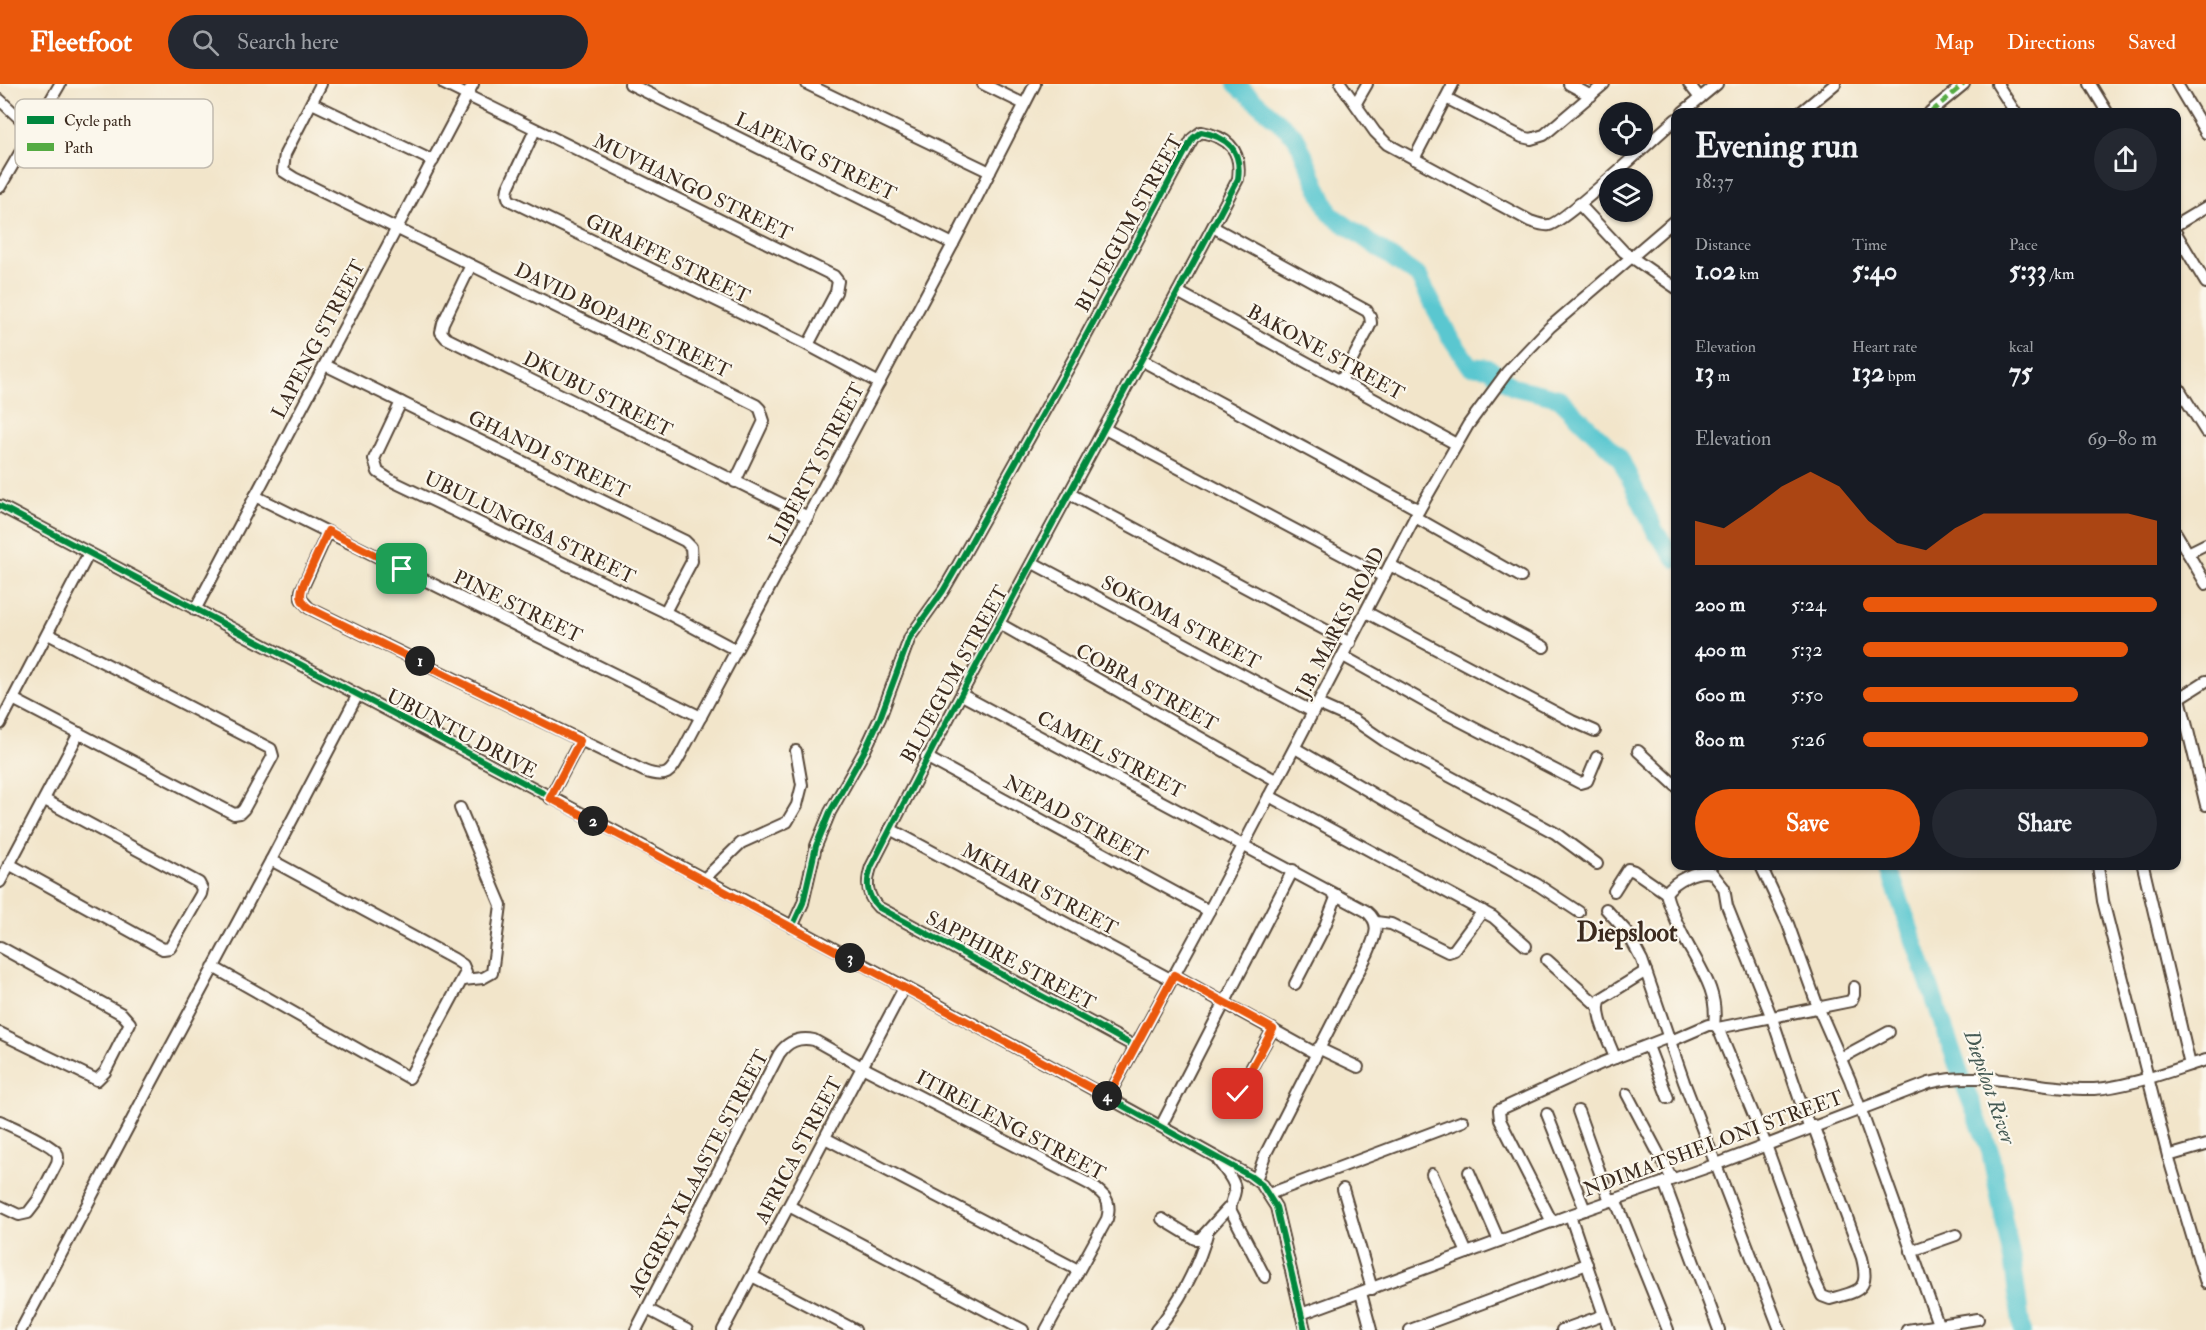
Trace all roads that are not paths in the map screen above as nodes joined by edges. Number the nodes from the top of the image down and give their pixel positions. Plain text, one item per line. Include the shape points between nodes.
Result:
1 (60, 84) edge
2 (321, 84) edge
3 (444, 84) edge
4 (473, 84) edge
5 (630, 84) edge
6 (807, 84) edge
7 (982, 84) edge
8 (1035, 84) edge
9 (1341, 84) edge
10 (1367, 84) edge
11 (1453, 84) edge
12 (1569, 84) edge
13 (1604, 84) edge
14 (1689, 84) edge
15 (1717, 84) edge
16 (1835, 84) edge
17 (1964, 84) edge
18 (1998, 84) edge
19 (2090, 84) edge
20 (2178, 84) edge
21 (467, 96) junction
22 (1591, 96) junction
23 (1446, 98) junction
24 (1700, 98) junction
25 (51, 99) edge
26 (0, 100) edge
27 (312, 103) junction
28 (1356, 103) junction
29 (1024, 104) junction
30 (1688, 108) edge
31 (1807, 108) edge
32 (1936, 108) edge
33 (2013, 108) edge
34 (2105, 108) edge
35 (15, 114) edge
36 (1671, 124) edge
37 (535, 130) junction
38 (2206, 133) edge
39 (1414, 159) junction
40 (433, 161) junction
41 (15, 162) edge
42 (990, 172) junction
43 (0, 187) edge
44 (1579, 204) junction
45 (2206, 207) edge
46 (2181, 222) edge
47 (1671, 223) edge
48 (1213, 227) junction
49 (397, 229) junction
50 (2181, 241) edge
51 (953, 244) junction
52 (1631, 257) junction
53 (471, 265) junction
54 (2206, 283) edge
55 (1671, 285) edge
56 (1178, 292) junction
57 (808, 345) junction
58 (1141, 360) junction
59 (325, 365) junction
60 (1341, 381) junction
61 (879, 383) junction
62 (2181, 392) edge
63 (401, 402) junction
64 (1105, 429) junction
65 (2206, 432) edge
66 (1456, 444) junction
67 (735, 482) junction
68 (1070, 494) junction
69 (255, 496) junction
70 (0, 506) edge
71 (1417, 514) junction
72 (808, 518) junction
73 (328, 531) junction
74 (2181, 541) edge
75 (2206, 544) edge
76 (89, 553) junction
77 (2188, 553) junction
78 (1033, 563) junction
79 (1390, 566) junction
80 (1384, 577) junction
81 (1521, 577) dead end
82 (2206, 584) edge
83 (195, 610) junction
84 (665, 612) junction
85 (1366, 612) junction
86 (1000, 624) junction
87 (48, 633) junction
88 (1350, 643) junction
89 (1544, 647) dead end
90 (736, 650) junction
91 (1343, 656) junction
92 (2206, 681) edge
93 (962, 694) junction
94 (357, 696) junction
95 (2181, 697) edge
96 (13, 699) junction
97 (1316, 708) junction
98 (2181, 710) edge
99 (701, 717) junction
100 (0, 724) edge
101 (1595, 731) dead end
102 (79, 733) junction
103 (580, 741) junction
104 (1295, 748) junction
105 (796, 751) dead end
106 (1638, 752) dead end
107 (926, 757) junction
108 (1597, 757) dead end
109 (1277, 781) junction
110 (1671, 782) edge
111 (1269, 796) junction
112 (550, 798) junction
113 (45, 800) junction
114 (2206, 806) edge
115 (460, 808) dead end
116 (890, 829) junction
117 (1244, 845) junction
118 (271, 860) junction
119 (9, 864) junction
120 (1597, 864) dead end
121 (1293, 870) junction
122 (1708, 870) edge
123 (1713, 870) edge
124 (1764, 870) edge
125 (2099, 870) edge
126 (2144, 870) edge
127 (704, 880) junction
128 (0, 882) edge
129 (1614, 891) dead end
130 (1666, 893) junction
131 (1336, 895) junction
132 (872, 900) joint
133 (1606, 909) dead end
134 (1209, 911) junction
135 (1483, 911) junction
136 (1579, 912) dead end
137 (1376, 922) junction
138 (792, 927) junction
139 (1526, 946) dead end
140 (0, 947) edge
141 (1547, 960) dead end
142 (213, 967) junction
143 (1646, 971) junction
144 (1173, 978) junction
145 (463, 980) junction
146 (1295, 984) dead end
147 (1854, 987) dead end
148 (904, 988) junction
149 (1225, 1003) junction
150 (1598, 1006) junction
151 (1818, 1007) junction
152 (1772, 1018) junction
153 (1716, 1027) junction
154 (1273, 1029) junction
155 (1890, 1032) dead end
156 (0, 1033) edge
157 (1670, 1039) junction
158 (1648, 1046) junction
159 (1136, 1047) junction
160 (1317, 1050) junction
161 (1616, 1058) junction
162 (1841, 1058) junction
163 (2206, 1060) edge
164 (2190, 1065) junction
165 (862, 1067) junction
166 (1358, 1067) dead end
167 (2148, 1077) junction
168 (1238, 1094) dead end
169 (1627, 1094) dead end
170 (1108, 1097) junction
171 (1668, 1098) dead end
172 (1860, 1108) junction
173 (1578, 1111) dead end
174 (1547, 1114) dead end
175 (0, 1121) edge
176 (1463, 1121) dead end
177 (1161, 1126) junction
178 (1811, 1126) junction
179 (825, 1138) junction
180 (1766, 1145) junction
181 (2206, 1145) edge
182 (2168, 1156) junction
183 (1216, 1157) junction
184 (1717, 1164) junction
185 (1469, 1172) dead end
186 (1432, 1174) dead end
187 (1256, 1180) junction
188 (1668, 1181) junction
189 (1343, 1189) dead end
190 (1269, 1194) junction
191 (1612, 1200) junction
192 (0, 1206) edge
193 (789, 1206) junction
194 (1230, 1206) junction
195 (1585, 1210) junction
196 (1570, 1215) junction
197 (1162, 1220) dead end
198 (1552, 1222) junction
199 (1207, 1234) junction
200 (1956, 1235) dead end
201 (1499, 1241) junction
202 (1911, 1251) junction
203 (1467, 1253) junction
204 (1587, 1264) junction
205 (1078, 1270) junction
206 (752, 1276) junction
207 (1265, 1277) dead end
208 (2206, 1283) edge
209 (1366, 1291) junction
210 (647, 1309) junction
211 (1301, 1314) junction
212 (1604, 1315) junction
213 (1978, 1319) dead end
214 (1938, 1327) edge
215 (21, 1330) edge
216 (636, 1330) edge
217 (687, 1330) edge
218 (723, 1330) edge
219 (855, 1330) edge
220 (1023, 1330) edge
221 (1046, 1330) edge
222 (1156, 1330) edge
223 (1305, 1330) edge
224 (1371, 1330) edge
225 (1410, 1330) edge
226 (1562, 1330) edge
227 (1609, 1330) edge
228 (1668, 1330) edge
229 (1719, 1330) edge
230 (1780, 1330) edge
231 (1907, 1330) edge

1 - 25 street
2 - 27 street
3 - 21 street, MUVHANGO STREET
4 - 21 street, LAPENG STREET
5 - 51 street, LAPENG STREET
6 - 42 street
7 - 29 street
8 - 29 street, LIBERTY STREET
9 - 28 street
10 - 28 street
11 - 23 street
12 - 22 street
13 - 22 street
14 - 24 street
15 - 24 street
16 - 31 street
17 - 32 street
18 - 33 street
19 - 34 street
20 - 38 street
21 - 37 street, MUVHANGO STREET
21 - 40 street, LAPENG STREET
22 - 23 street via 1544,135 1531,139
23 - 39 street
24 - 30 street
26 - 35 street
27 - 40 street
27 - 49 street, DAVID BOPAPE STREET via 285,154 283,171
28 - 39 street via 1387,144
29 - 42 street, LIBERTY STREET
36 - 44 street
37 - 57 street, GIRAFFE STREET via 508,188 510,200
37 - 57 street, MUVHANGO STREET via 834,276 838,281 836,292
39 - 44 street via 1542,225 1554,223
40 - 49 street, LAPENG STREET
41 - 43 street
42 - 51 street, LIBERTY STREET
44 - 52 street
45 - 46 street
47 - 52 street, J.B. MARKS ROAD
48 - 56 street, BLUEGUM STREET
48 - 60 street via 1366,311 1370,316 1369,329
48 - 138 street, BLUEGUM STREET via 1238,179 1240,165 1231,145 1215,134 1201,132 1184,154 957,567 910,637 880,718 816,846 803,903
49 - 53 street, DAVID BOPAPE STREET
49 - 59 street, LAPENG STREET
50 - 54 street
51 - 61 street, LIBERTY STREET
52 - 55 street
52 - 66 street, J.B. MARKS ROAD via 1550,327 1507,372
53 - 67 street, DAVID BOPAPE STREET via 760,409 763,424
53 - 67 street, DKUBU STREET via 443,323 441,332 446,338
56 - 58 street, BLUEGUM STREET
56 - 60 street, BAKONE STREET
57 - 61 street, GIRAFFE STREET
58 - 64 street, BLUEGUM STREET
58 - 71 street
59 - 63 street, GHANDI STREET
59 - 69 street, LAPENG STREET
60 - 66 street, BAKONE STREET
61 - 72 street, LIBERTY STREET
62 - 65 street
63 - 84 street, UBULUNGISA STREET via 374,459 378,472
63 - 84 street, GHANDI STREET via 690,544 692,561
64 - 68 street, BLUEGUM STREET
64 - 80 street
66 - 71 street, J.B. MARKS ROAD
67 - 72 street, DKUBU STREET
68 - 78 street, BLUEGUM STREET
68 - 88 street
69 - 73 street, PINE STREET
69 - 83 street, LAPENG STREET
70 - 76 street, UBUNTU DRIVE
71 - 79 street, J.B. MARKS ROAD
71 - 81 street
72 - 90 street, LIBERTY STREET
73 - 99 street, PINE STREET
73 - 103 street, LIBERTY STREET via 301,591 305,605
74 - 77 street
75 - 77 street
76 - 83 street, UBUNTU DRIVE
76 - 87 street
77 - 82 street
78 - 86 street, BLUEGUM STREET
78 - 97 street, SOKOMA STREET
79 - 80 street, J.B. MARKS ROAD
79 - 89 street
80 - 85 street, J.B. MARKS ROAD
83 - 94 street, UBUNTU DRIVE
84 - 90 street, UBULUNGISA STREET
85 - 88 street, J.B. MARKS ROAD
85 - 101 street
86 - 93 street, BLUEGUM STREET
86 - 109 street, COBRA STREET
87 - 96 street
87 - 102 street via 264,745 273,751 273,756 244,810 234,814
88 - 91 street, J.B. MARKS ROAD
90 - 99 street, LIBERTY STREET
91 - 97 street, J.B. MARKS ROAD
91 - 108 street via 1580,783 1587,781
92 - 95 street
93 - 107 street, BLUEGUM STREET
93 - 117 street, CAMEL STREET
94 - 112 street, UBUNTU DRIVE
94 - 118 street
96 - 100 street
96 - 102 street
97 - 104 street, J.B. MARKS ROAD
97 - 120 street, SOKOMA STREET via 1354,720 1386,742 1555,833
98 - 114 street
99 - 103 street, LIBERTY STREET via 673,768 662,775 644,771
102 - 113 street
103 - 112 street
104 - 109 street, J.B. MARKS ROAD
104 - 136 street
105 - 127 street via 802,785 787,822 741,843
106 - 110 street
107 - 116 street, BLUEGUM STREET
107 - 134 street, NEPAD STREET
109 - 111 street, J.B. MARKS ROAD
111 - 117 street, J.B. MARKS ROAD
111 - 135 street
112 - 127 street, UBUNTU DRIVE
113 - 119 street
113 - 119 street via 199,883 201,894 176,940 170,948 159,947
115 - 145 street via 501,907 494,971 487,977
116 - 132 street, BLUEGUM STREET via 868,876
116 - 144 street, MKHARI STREET
117 - 121 street, CAMEL STREET
117 - 134 street, J.B. MARKS ROAD
118 - 142 street
118 - 145 street via 460,962 466,972
119 - 128 street
121 - 131 street, CAMEL STREET
121 - 149 street
122 - 130 street via 1691,875
123 - 152 street via 1724,888 1727,906
124 - 151 street
125 - 167 street
126 - 164 street
127 - 138 street, UBUNTU DRIVE
129 - 130 street via 1628,869
130 - 153 street via 1687,944 1710,985
131 - 137 street, CAMEL STREET via 1366,911
131 - 146 street
132 - 159 street, SAPPHIRE STREET via 878,907
133 - 143 street via 1627,932
134 - 144 street, J.B. MARKS ROAD
135 - 137 street via 1454,950 1448,952 1391,924
135 - 139 street
137 - 160 street via 1368,952
138 - 148 street, UBUNTU DRIVE
140 - 156 street via 122,1014 130,1023 97,1080
141 - 150 street
142 - 145 street via 409,1078
142 - 215 street
143 - 150 street via 1601,999
143 - 157 street
144 - 149 street, MKHARI STREET
144 - 159 street, J.B. MARKS ROAD
147 - 151 street via 1851,1001
148 - 165 street, AFRICA STREET
148 - 170 street, UBUNTU DRIVE
149 - 154 street, MKHARI STREET
149 - 177 street
150 - 161 street
151 - 152 street
151 - 162 street
152 - 153 street
152 - 178 street
153 - 157 street via 1708,1025
153 - 180 street
154 - 160 street, MKHARI STREET
154 - 168 street
155 - 162 street
157 - 158 street
157 - 184 street
158 - 161 street
158 - 171 street
159 - 170 street, J.B. MARKS ROAD
160 - 166 street, MKHARI STREET
160 - 187 street
161 - 198 street via 1499,1110 1500,1120
162 - 172 street
163 - 164 street, NDIMATSHELONI STREET
164 - 167 street, NDIMATSHELONI STREET
165 - 179 street, AFRICA STREET
165 - 205 street, ITIRELENG STREET via 1102,1193 1109,1203 1107,1219
165 - 210 street, AGGREY KLAASTE STREET via 814,1040 799,1039 784,1048
167 - 172 street, NDIMATSHELONI STREET via 2121,1086 2093,1089 1947,1079
167 - 182 street
169 - 188 street
170 - 177 street, UBUNTU DRIVE
172 - 178 street, NDIMATSHELONI STREET
172 - 202 street
173 - 191 street
174 - 195 street
175 - 192 street via 45,1144 58,1158 39,1200 28,1214 19,1215
176 - 190 street
177 - 183 street, UBUNTU DRIVE
178 - 180 street, NDIMATSHELONI STREET
178 - 180 street via 1864,1267 1865,1281 1855,1291 1830,1299 1821,1294
179 - 193 street, AFRICA STREET
179 - 205 street
180 - 184 street, NDIMATSHELONI STREET
181 - 182 street
182 - 208 street
183 - 187 street, UBUNTU DRIVE
183 - 194 street via 1234,1183
184 - 188 street, NDIMATSHELONI STREET
184 - 230 street
185 - 201 street
186 - 203 street
187 - 190 street
188 - 191 street, NDIMATSHELONI STREET
188 - 229 street
189 - 209 street
190 - 211 street via 1276,1207
191 - 195 street, NDIMATSHELONI STREET
191 - 228 street
193 - 206 street, AFRICA STREET
193 - 220 street
194 - 199 street
194 - 207 street
195 - 196 street, NDIMATSHELONI STREET
196 - 198 street, NDIMATSHELONI STREET
196 - 204 street
197 - 199 street via 1195,1239
198 - 201 street, NDIMATSHELONI STREET
199 - 222 street via 1197,1264
200 - 202 street
201 - 203 street, NDIMATSHELONI STREET
202 - 214 street
203 - 209 street, NDIMATSHELONI STREET
204 - 212 street
204 - 225 street
205 - 221 street, ITIRELENG STREET
206 - 218 street, AFRICA STREET
206 - 219 street
209 - 211 street, NDIMATSHELONI STREET
209 - 224 street
210 - 216 street, AGGREY KLAASTE STREET
210 - 217 street
211 - 223 street
212 - 226 street
212 - 227 street
213 - 214 street
214 - 231 street

